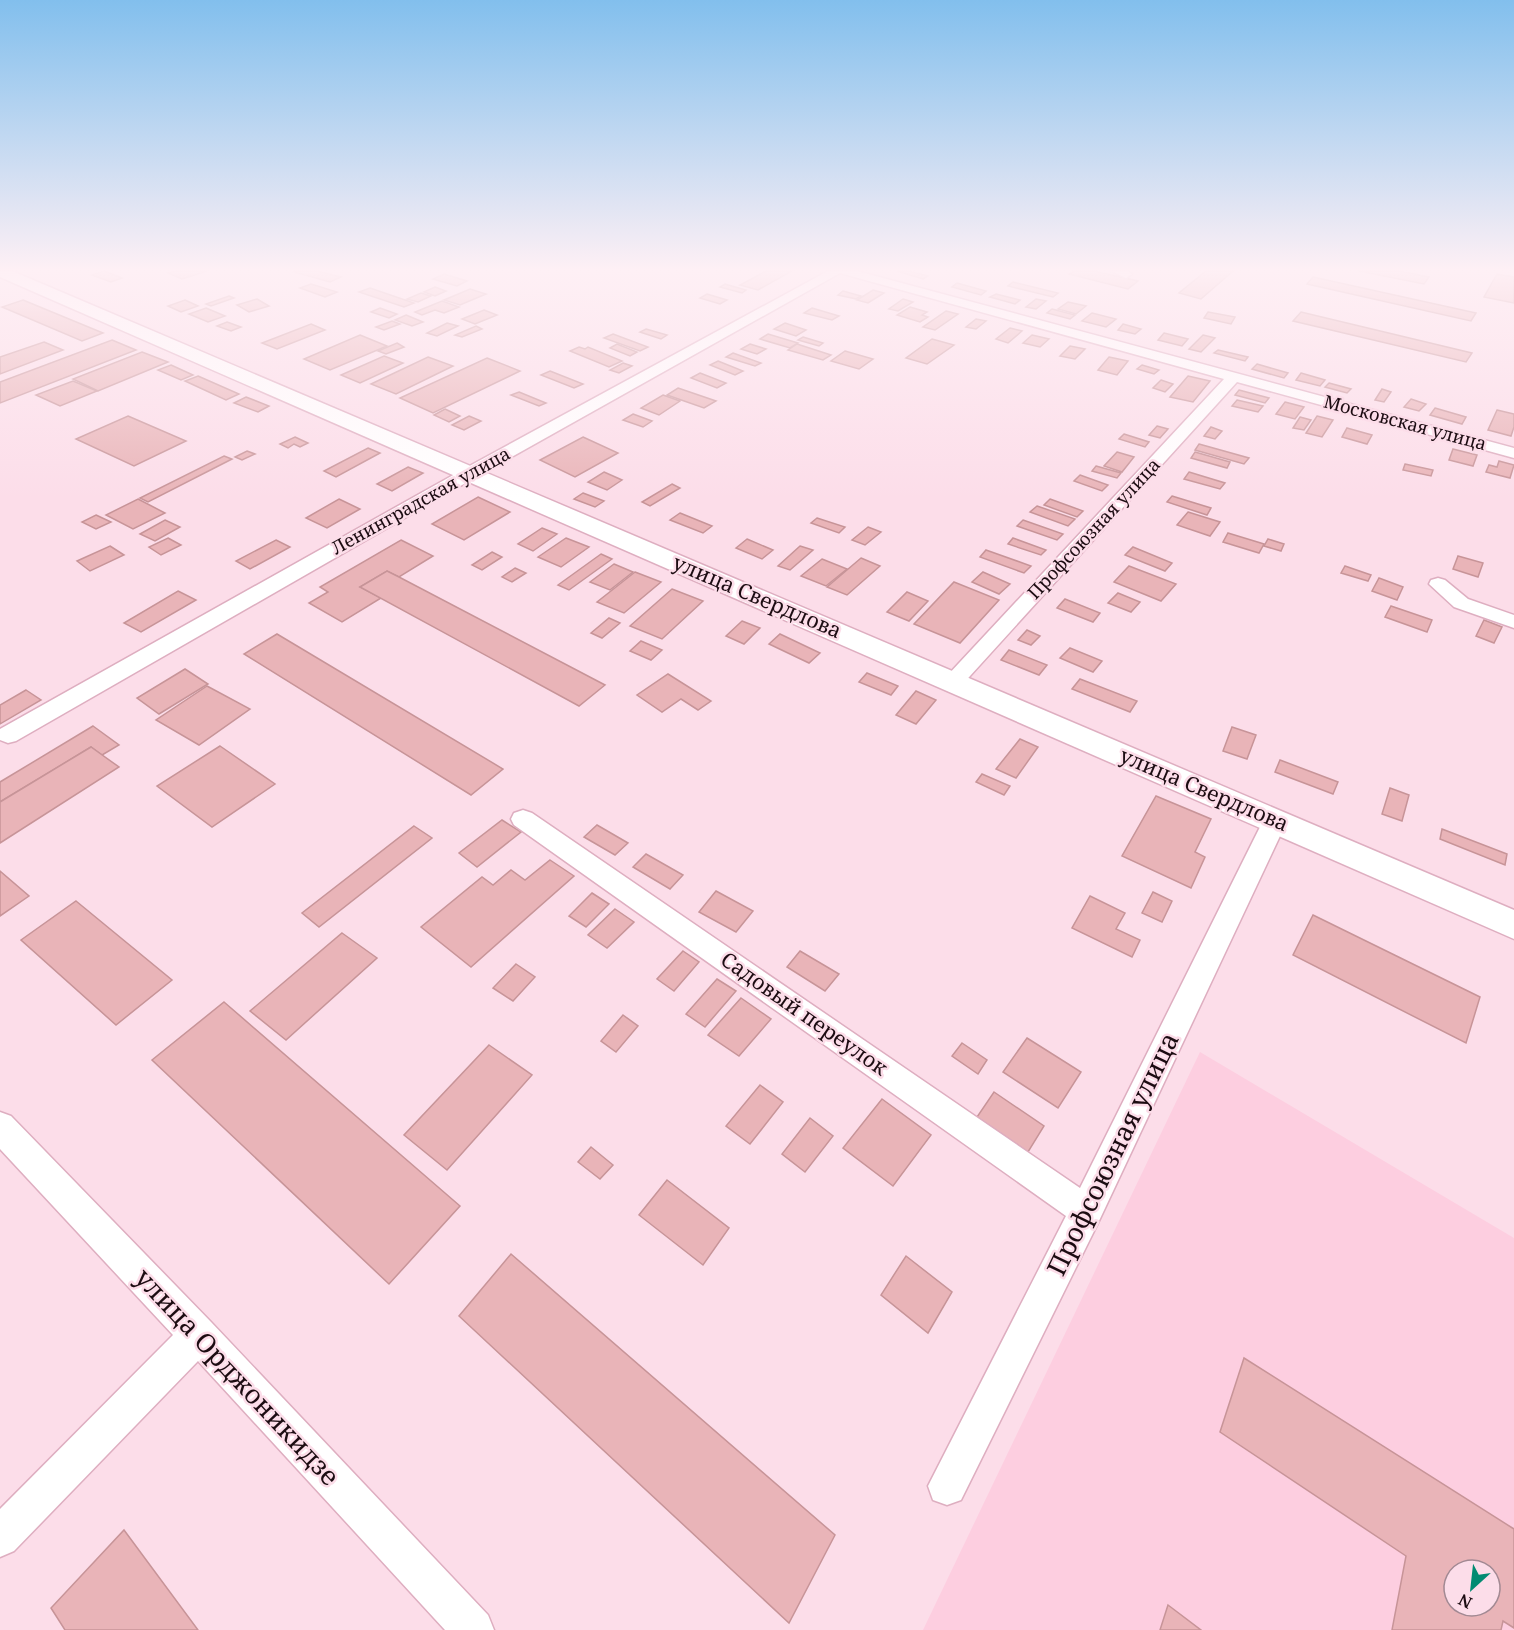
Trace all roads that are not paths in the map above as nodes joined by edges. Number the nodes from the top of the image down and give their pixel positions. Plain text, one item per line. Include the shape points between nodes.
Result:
1 (176, 347) edge
2 (698, 347) edge
3 (1124, 347) edge
4 (1234, 377) junction
5 (1514, 453) edge
6 (470, 473) junction
7 (1437, 584) dead end
8 (1514, 622) edge
9 (953, 681) junction
10 (8, 735) dead end
11 (523, 819) dead end
12 (1275, 820) junction
13 (1514, 925) edge
14 (0, 1127) edge
15 (1086, 1211) junction
16 (198, 1335) junction
17 (947, 1486) dead end
18 (0, 1537) edge
19 (473, 1630) edge

1 - 6 street, улица Свердлова
2 - 6 street, Ленинградская улица
3 - 4 street, Московская улица
4 - 5 street, Московская улица
4 - 9 street, Профсоюзная улица
6 - 9 street, улица Свердлова
6 - 10 street, Ленинградская улица
7 - 8 street via 1461,603
9 - 12 street, улица Свердлова
11 - 15 street, Садовый переулок
12 - 13 street, улица Свердлова
12 - 15 street, Профсоюзная улица
14 - 16 street, улица Орджоникидзе
15 - 17 street, Профсоюзная улица
16 - 18 street
16 - 19 street, улица Орджоникидзе

